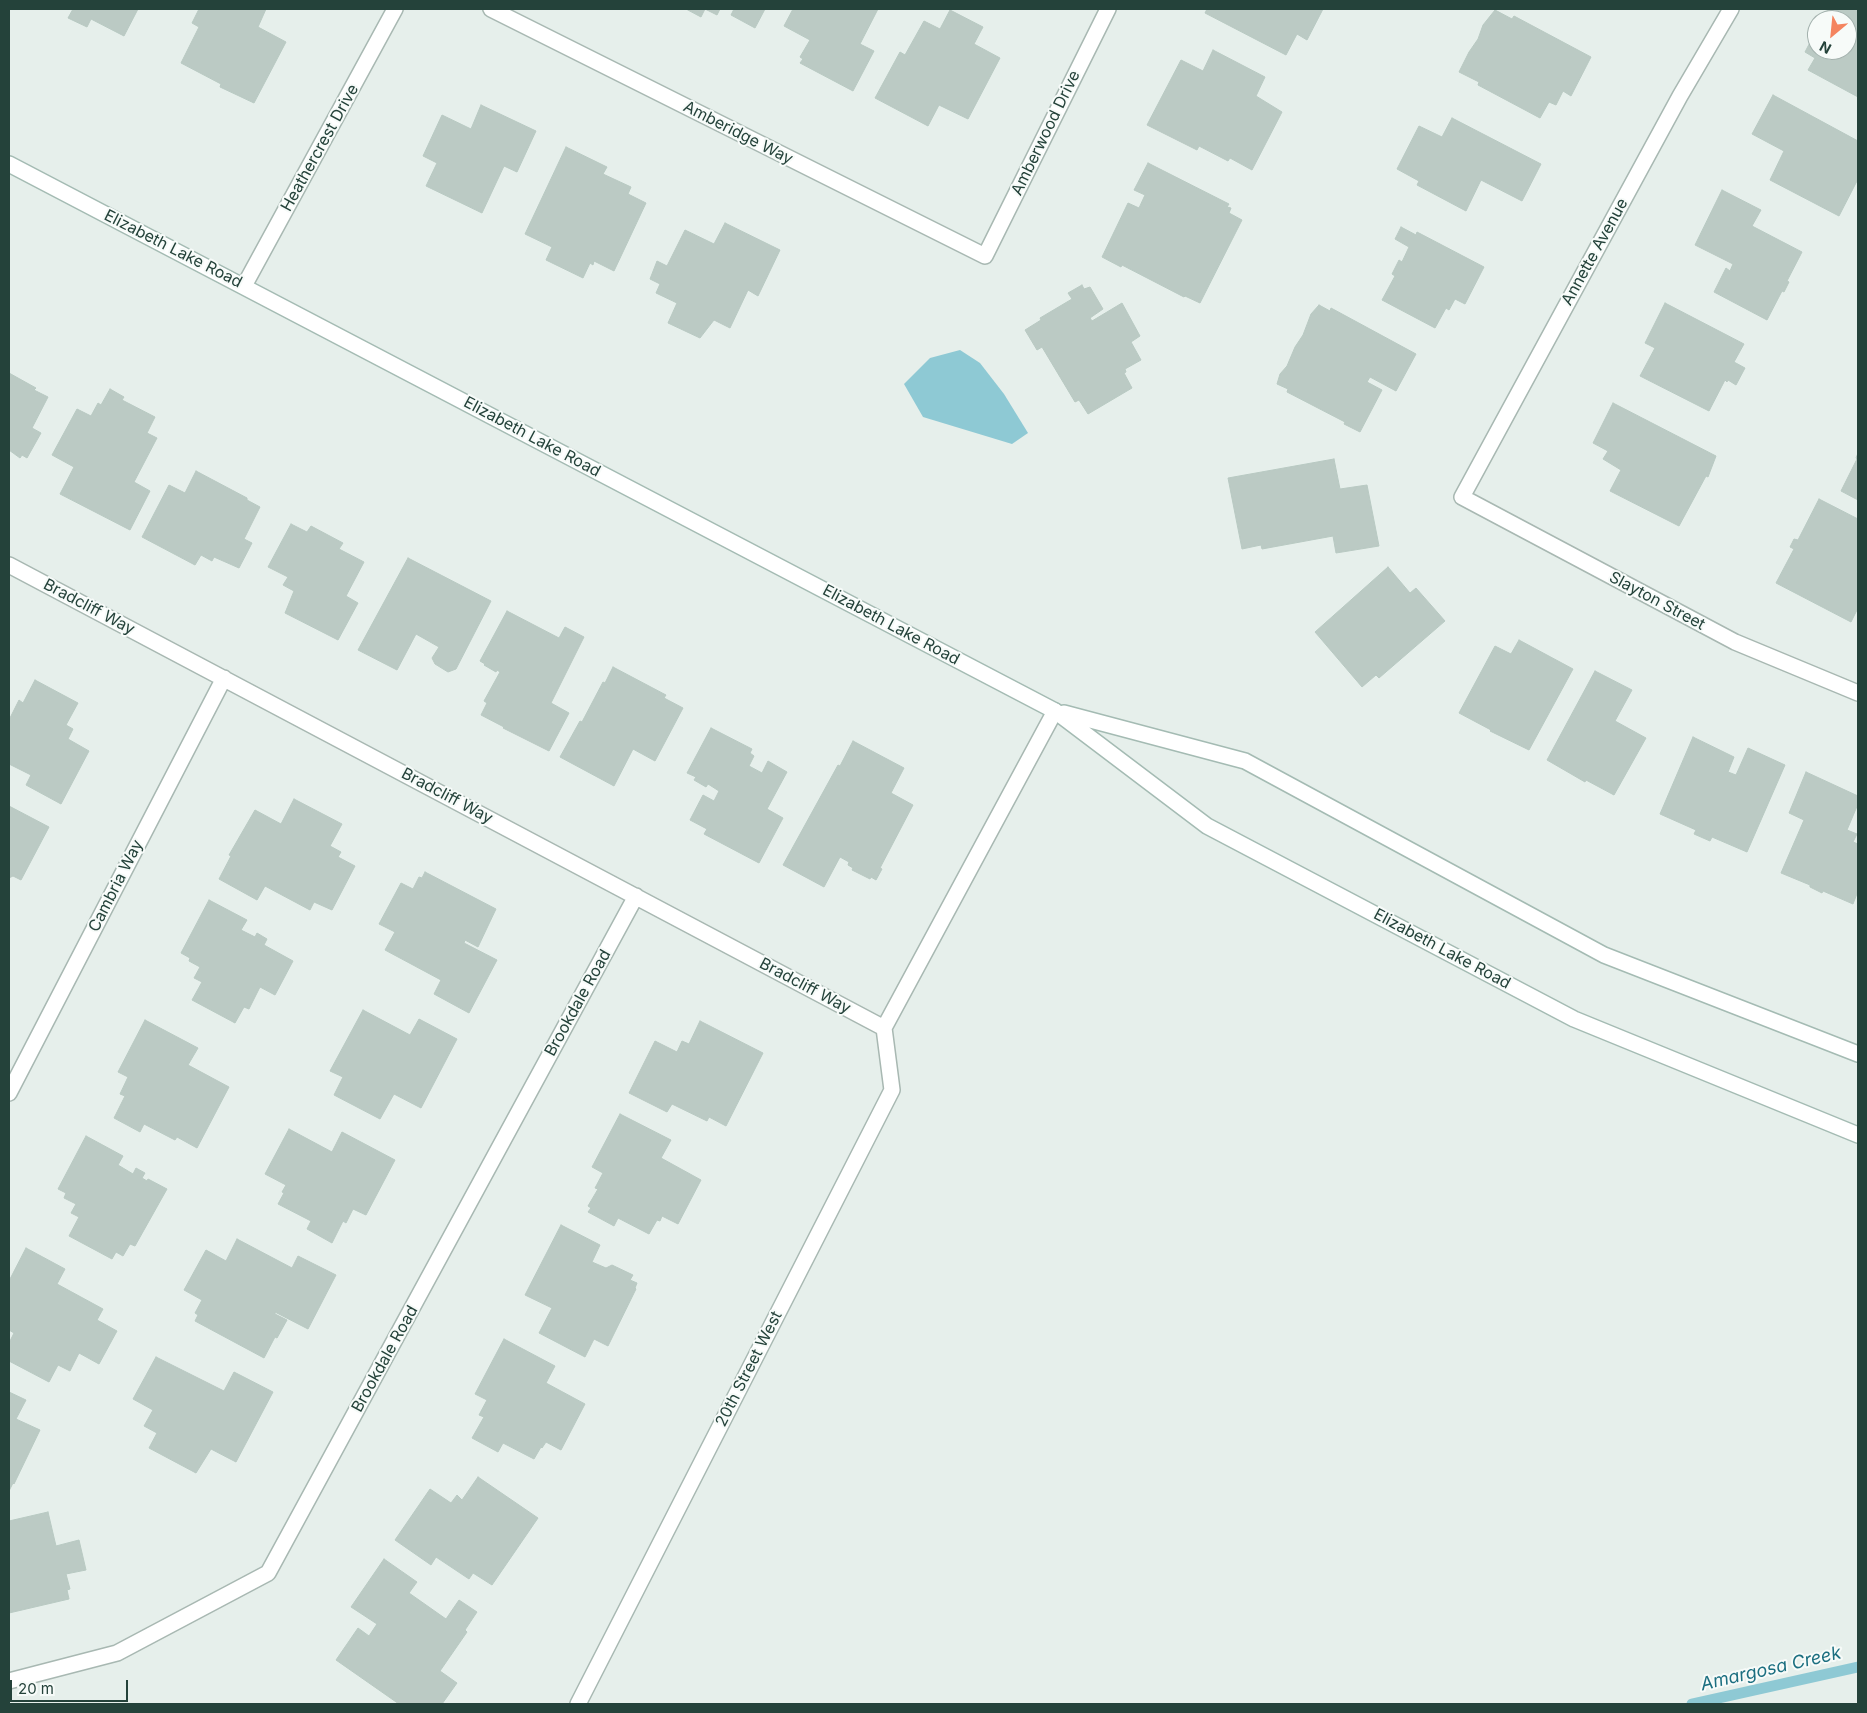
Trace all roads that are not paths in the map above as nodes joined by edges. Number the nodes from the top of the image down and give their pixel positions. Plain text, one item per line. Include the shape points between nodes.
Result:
1 (396, 9) edge
2 (491, 9) edge
3 (1108, 9) edge
4 (1731, 9) edge
5 (9, 164) edge
6 (985, 256) joint
7 (244, 286) junction
8 (1462, 498) joint
9 (9, 565) edge
10 (224, 678) junction
11 (1858, 693) edge
12 (1055, 711) junction
13 (636, 896) junction
14 (884, 1028) junction
15 (1858, 1054) edge
16 (9, 1093) edge
17 (1858, 1135) edge
18 (9, 1681) edge
19 (578, 1704) edge

1 - 7 street, Heathercrest Drive
2 - 6 street, Amberidge Way
3 - 6 street, Amberwood Drive
4 - 8 street, Annette Avenue via 1680,96
5 - 7 street, Elizabeth Lake Road
7 - 12 street, Elizabeth Lake Road
8 - 11 street, Slayton Street via 1735,642
9 - 10 street, Bradcliff Way
10 - 13 street, Bradcliff Way
10 - 16 street, Cambria Way
12 - 14 street
12 - 15 street, Elizabeth Lake Road via 1245,761 1604,954
12 - 17 street, Elizabeth Lake Road via 1207,826 1574,1018
13 - 14 street, Bradcliff Way
13 - 18 street, Brookdale Road via 268,1573 117,1653
14 - 19 street, 20th Street West via 892,1090

